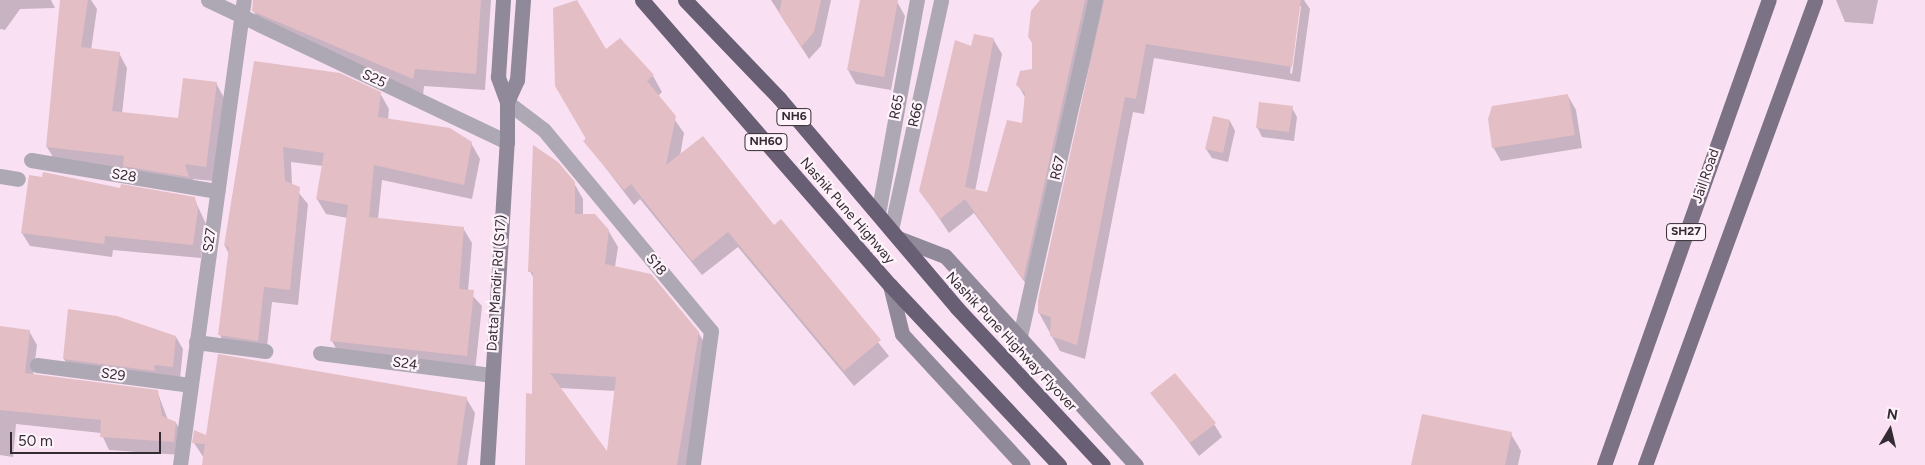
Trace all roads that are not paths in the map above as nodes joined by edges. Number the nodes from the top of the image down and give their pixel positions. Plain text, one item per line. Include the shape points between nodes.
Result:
1 (208, 0) edge
2 (244, 0) edge
3 (503, 0) edge
4 (523, 0) edge
5 (632, 0) edge
6 (685, 0) edge
7 (917, 0) edge
8 (941, 0) edge
9 (1095, 0) edge
10 (1769, 0) edge
11 (1815, 0) edge
12 (644, 3) edge
13 (241, 16) junction
14 (507, 102) junction
15 (507, 142) junction
16 (31, 160) dead end
17 (0, 176) edge
18 (18, 179) dead end
19 (217, 191) junction
20 (878, 214) junction
21 (895, 234) junction
22 (890, 285) junction
23 (1020, 336) junction
24 (196, 342) junction
25 (265, 350) dead end
26 (320, 353) dead end
27 (37, 365) dead end
28 (490, 375) junction
29 (190, 385) junction
30 (180, 465) edge
31 (487, 465) edge
32 (692, 465) edge
33 (1023, 465) edge
34 (1059, 465) edge
35 (1103, 465) edge
36 (1136, 465) edge
37 (1604, 465) edge
38 (1645, 465) edge

1 - 13 street, S25
2 - 13 street, S27
3 - 14 street, Datta Mandir Rd (S17) via 498,77
4 - 14 street, Datta Mandir Rd (S17) via 517,80
5 - 12 highway
6 - 20 highway, Nashik Pune Highway / NH6 via 779,98
7 - 20 street, R65
8 - 21 street, R66
9 - 23 street, R67
10 - 37 main road, Jail Road / SH27
11 - 38 main road
12 - 22 highway, Nashik Pune Highway / NH60
13 - 15 street, S25
13 - 19 street, S27
14 - 15 street, Datta Mandir Rd (S17)
14 - 32 street, S18 via 544,130 711,331
15 - 28 street, Datta Mandir Rd (S17)
16 - 19 street, S28
17 - 18 street
19 - 24 street, S27
20 - 21 highway, Nashik Pune Highway / NH6
21 - 23 street via 945,256
21 - 35 highway, Nashik Pune Highway Flyover / NH6
22 - 33 street via 902,334
22 - 34 highway
23 - 36 street
24 - 25 street
24 - 29 street, S27
26 - 28 street, S24
27 - 29 street, S29
28 - 31 street, Datta Mandir Rd (S17)
29 - 30 street, S27

